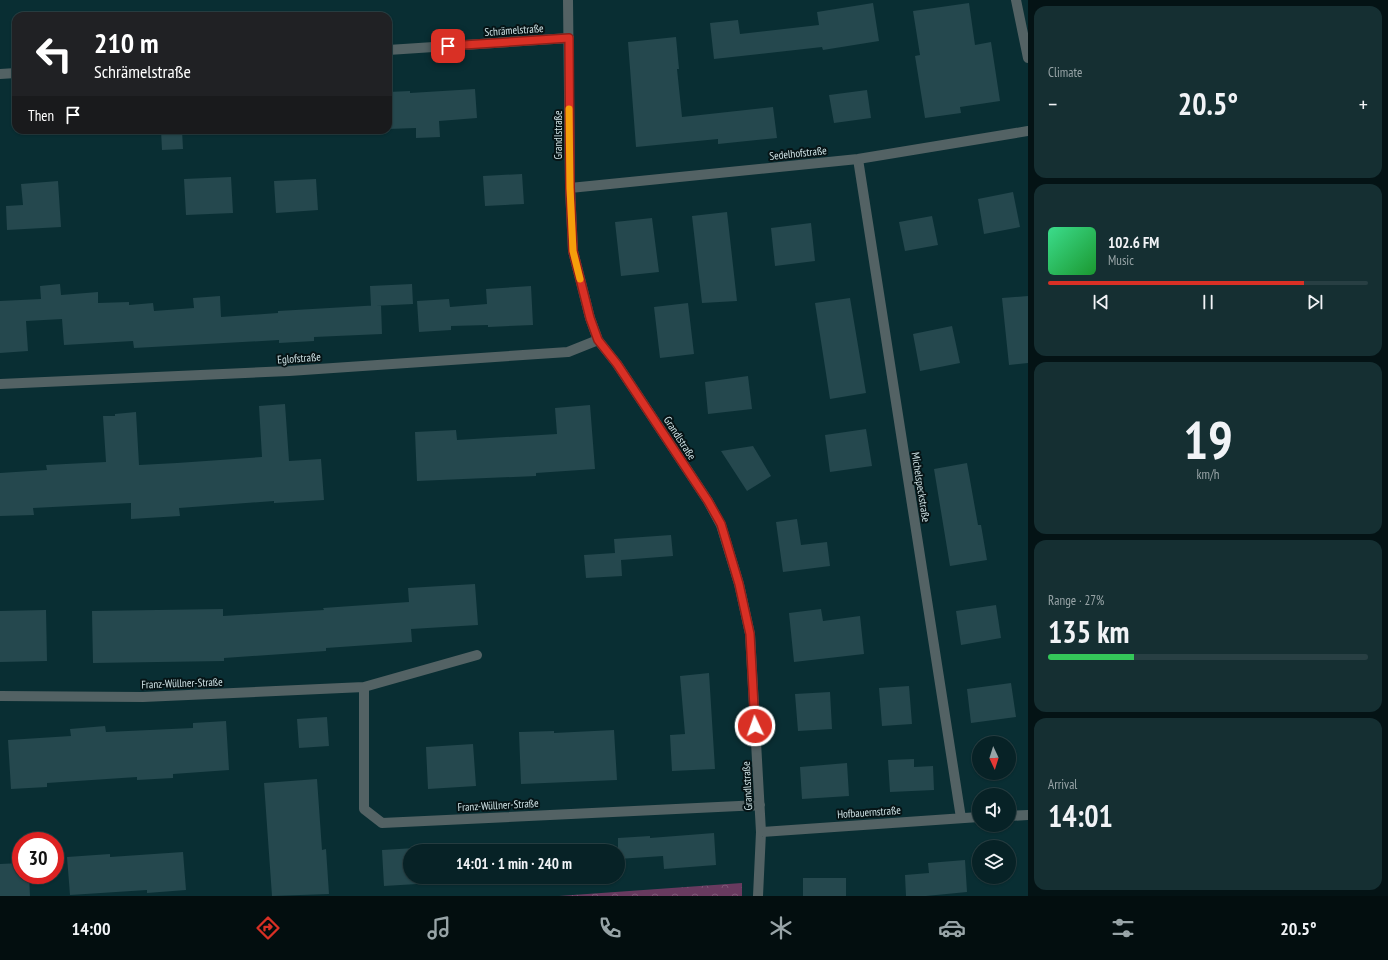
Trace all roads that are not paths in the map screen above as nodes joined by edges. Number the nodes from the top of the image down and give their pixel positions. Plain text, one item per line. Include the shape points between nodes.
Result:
1 (568, 0) edge
2 (1016, 0) edge
3 (569, 38) junction
4 (392, 50) edge
5 (1028, 58) edge
6 (12, 73) edge
7 (0, 74) edge
8 (1028, 131) edge
9 (858, 159) junction
10 (570, 188) junction
11 (598, 340) junction
12 (0, 384) edge
13 (477, 655) dead end
14 (364, 687) junction
15 (0, 696) edge
16 (760, 805) junction
17 (1028, 815) edge
18 (1016, 816) edge
19 (972, 817) edge
20 (961, 818) junction
21 (761, 832) junction
22 (758, 896) edge

1 - 3 street, Grandlstraße
2 - 5 street
3 - 4 street, Schrämelstraße
3 - 10 street, Grandlstraße
6 - 7 street
8 - 9 street, Sedelhofstraße
9 - 10 street, Sedelhofstraße
9 - 20 street, Michelspeckstraße
10 - 11 street, Grandlstraße via 573,251
11 - 12 street, Eglofstraße via 568,352 289,371
11 - 16 street, Grandlstraße via 617,364 721,524 739,584 750,634
13 - 14 street, Franz-Wüllner-Straße
14 - 15 street, Franz-Wüllner-Straße via 143,697
14 - 16 street, Franz-Wüllner-Straße via 364,809 382,823
16 - 21 street, Grandlstraße
17 - 18 street
19 - 20 street, Hofbauernstraße
20 - 21 street, Hofbauernstraße
21 - 22 street, Grandlstraße

